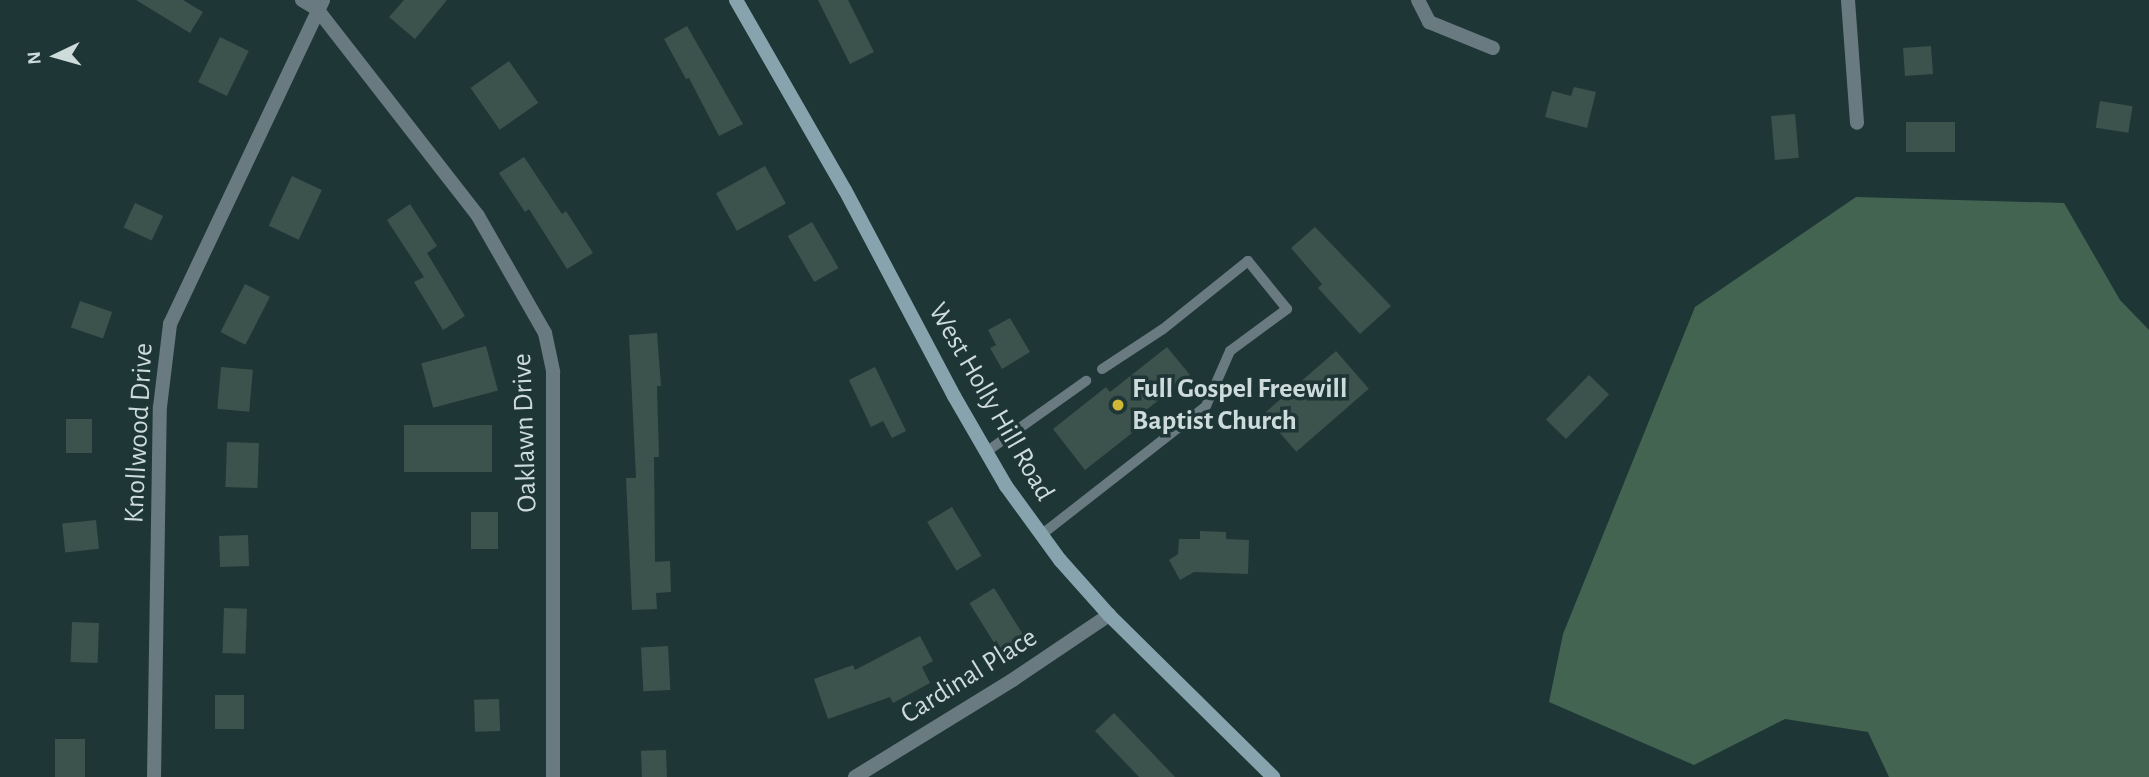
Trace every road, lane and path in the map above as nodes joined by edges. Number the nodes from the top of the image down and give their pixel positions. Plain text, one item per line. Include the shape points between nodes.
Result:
1 (302, 0) edge
2 (736, 0) edge
3 (1418, 0) edge
4 (1848, 0) edge
5 (320, 4) edge
6 (1493, 48) dead end
7 (1857, 123) dead end
8 (1102, 369) dead end
9 (1086, 381) dead end
10 (986, 452) junction
11 (1041, 535) junction
12 (1109, 615) junction
13 (154, 777) edge
14 (553, 777) edge
15 (855, 777) edge
16 (1273, 777) edge

1 - 5 street, Oaklawn Drive
2 - 10 street, West Holly Hill Road
3 - 6 street via 1430,22
4 - 7 street
5 - 13 street, Knollwood Drive via 170,324 160,407
5 - 14 street, Oaklawn Drive via 478,216 545,333 553,372
8 - 11 lane via 1163,329 1248,261 1287,309 1230,351 1206,406
9 - 10 lane
10 - 11 street, West Holly Hill Road
11 - 12 street, West Holly Hill Road
12 - 15 street, Cardinal Place
12 - 16 street, West Holly Hill Road

